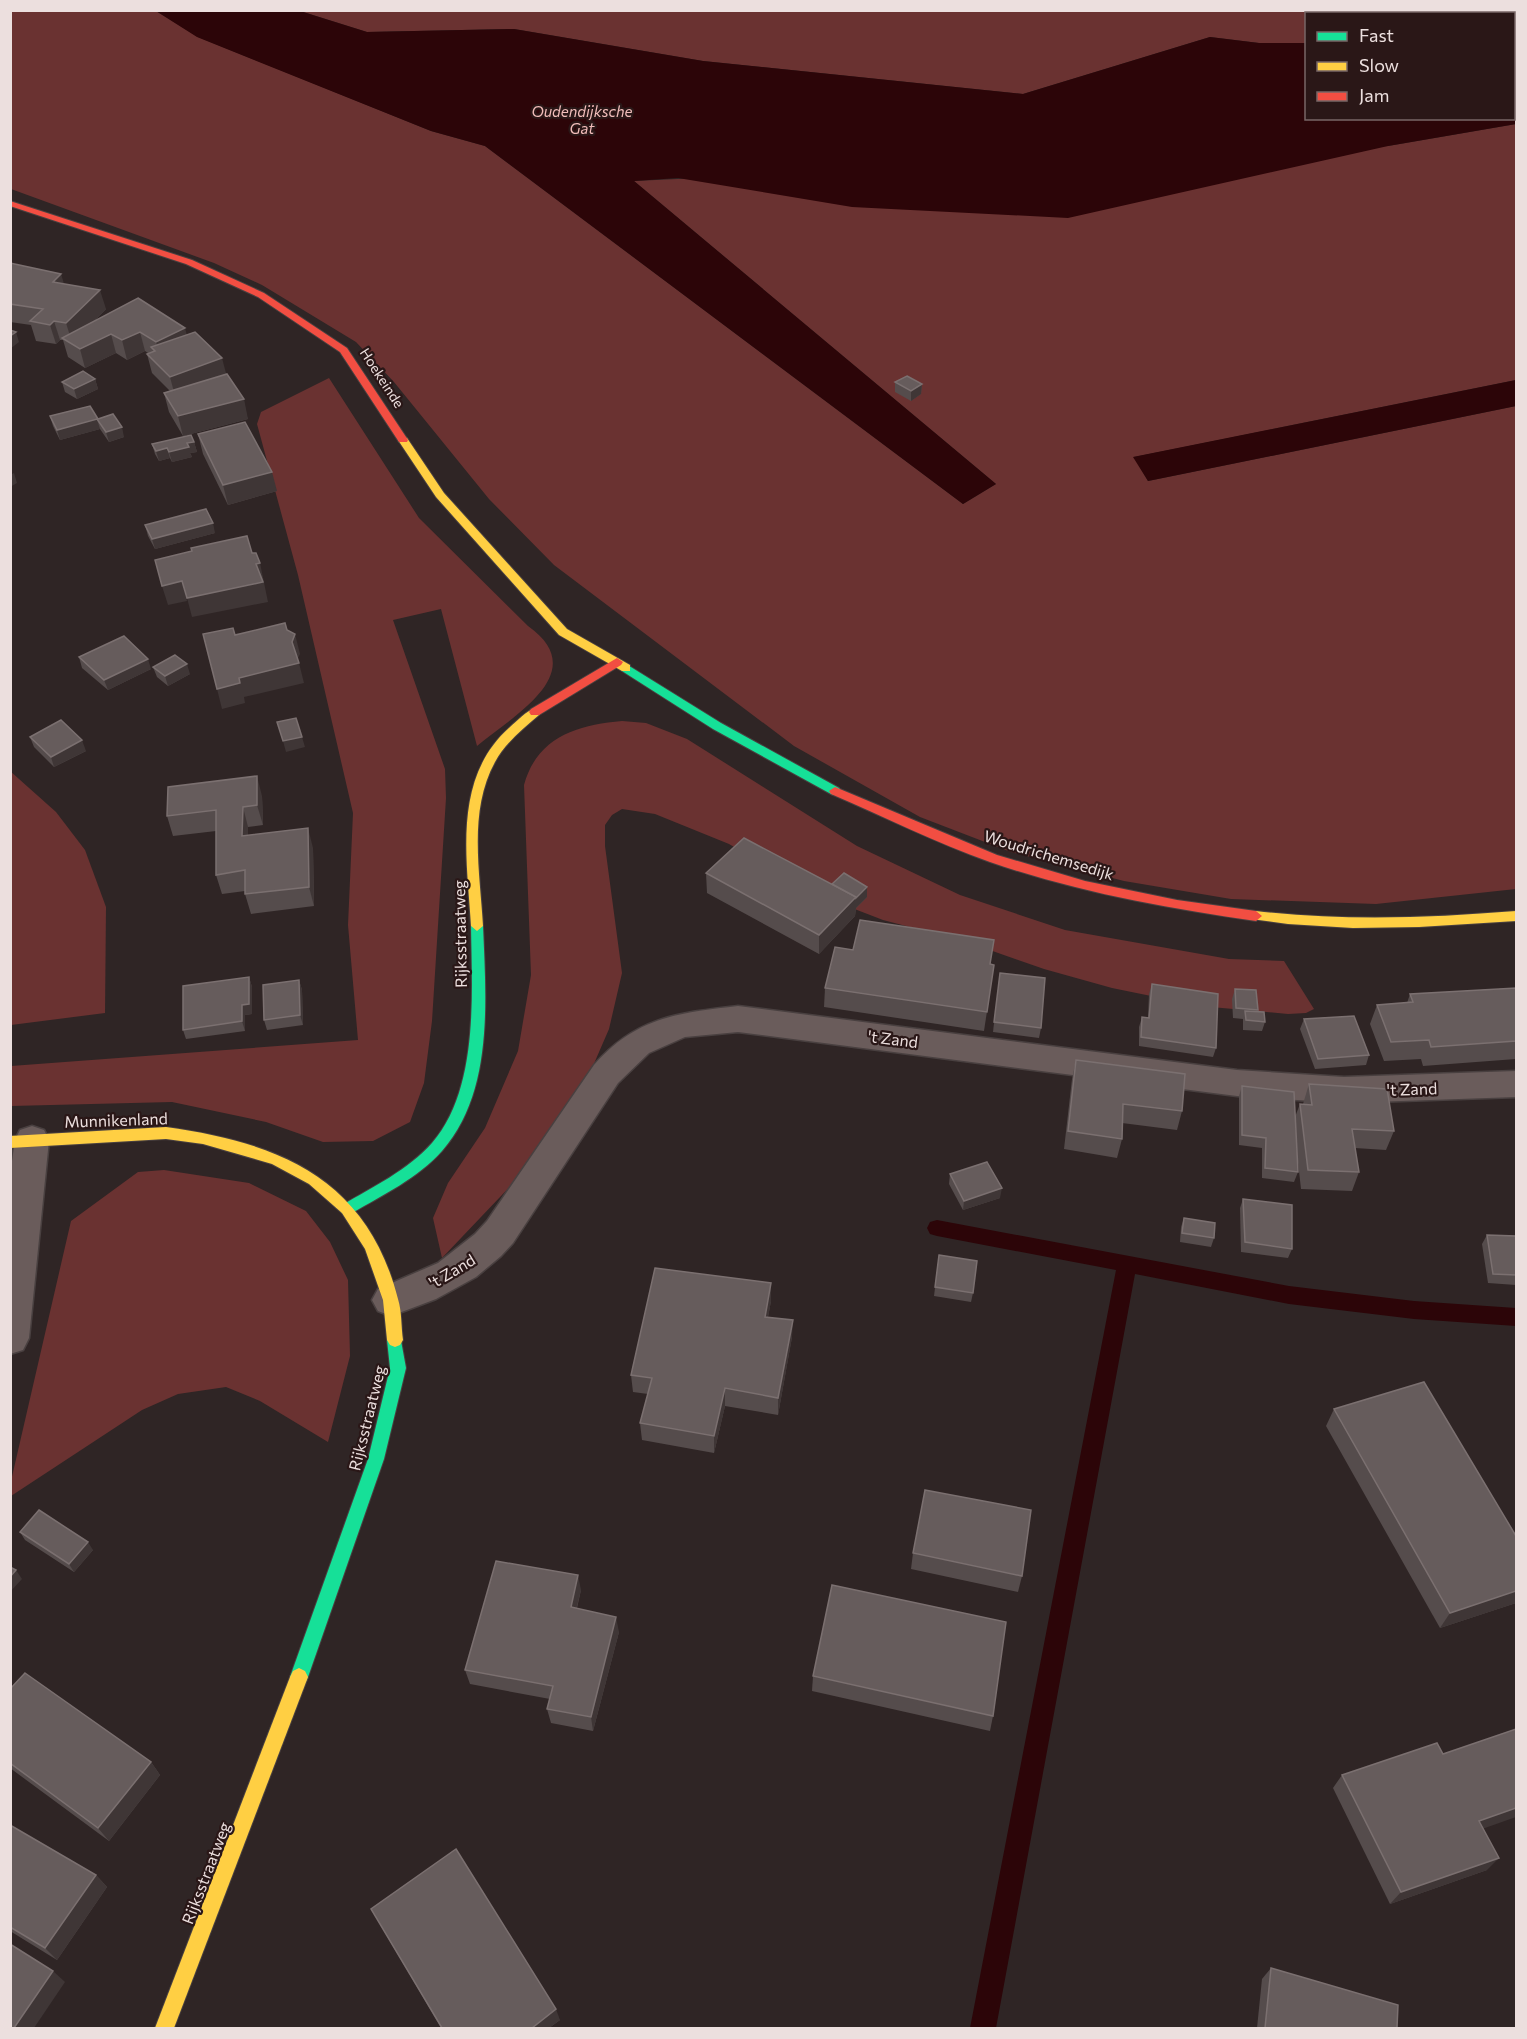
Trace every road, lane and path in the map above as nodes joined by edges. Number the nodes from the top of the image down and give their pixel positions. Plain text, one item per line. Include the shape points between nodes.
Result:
1 (10, 202) edge
2 (617, 662) junction
3 (1516, 916) edge
4 (1516, 1084) edge
5 (21, 1141) edge
6 (347, 1209) junction
7 (391, 1300) junction
8 (10, 1338) edge
9 (164, 2028) edge

1 - 2 street, Hoekeinde via 189,262 261,295 344,350 440,495 562,632
2 - 3 street, Woudrichemsedijk via 717,726 846,797 993,858 1085,886 1263,917 1355,922
2 - 6 street, Rijksstraatweg via 535,713 505,737 483,769 474,799 473,830 479,987 464,1104 447,1137 402,1175
4 - 7 street, 't Zand via 1344,1090 1237,1083 738,1019 681,1025 637,1044 606,1074 485,1250 465,1267 430,1286
5 - 6 street, Munnikenland via 166,1133 204,1138 276,1159 314,1180
5 - 8 street
6 - 7 street, Rijksstraatweg via 372,1247
7 - 9 street, Rijksstraatweg via 398,1368 376,1459 309,1651

